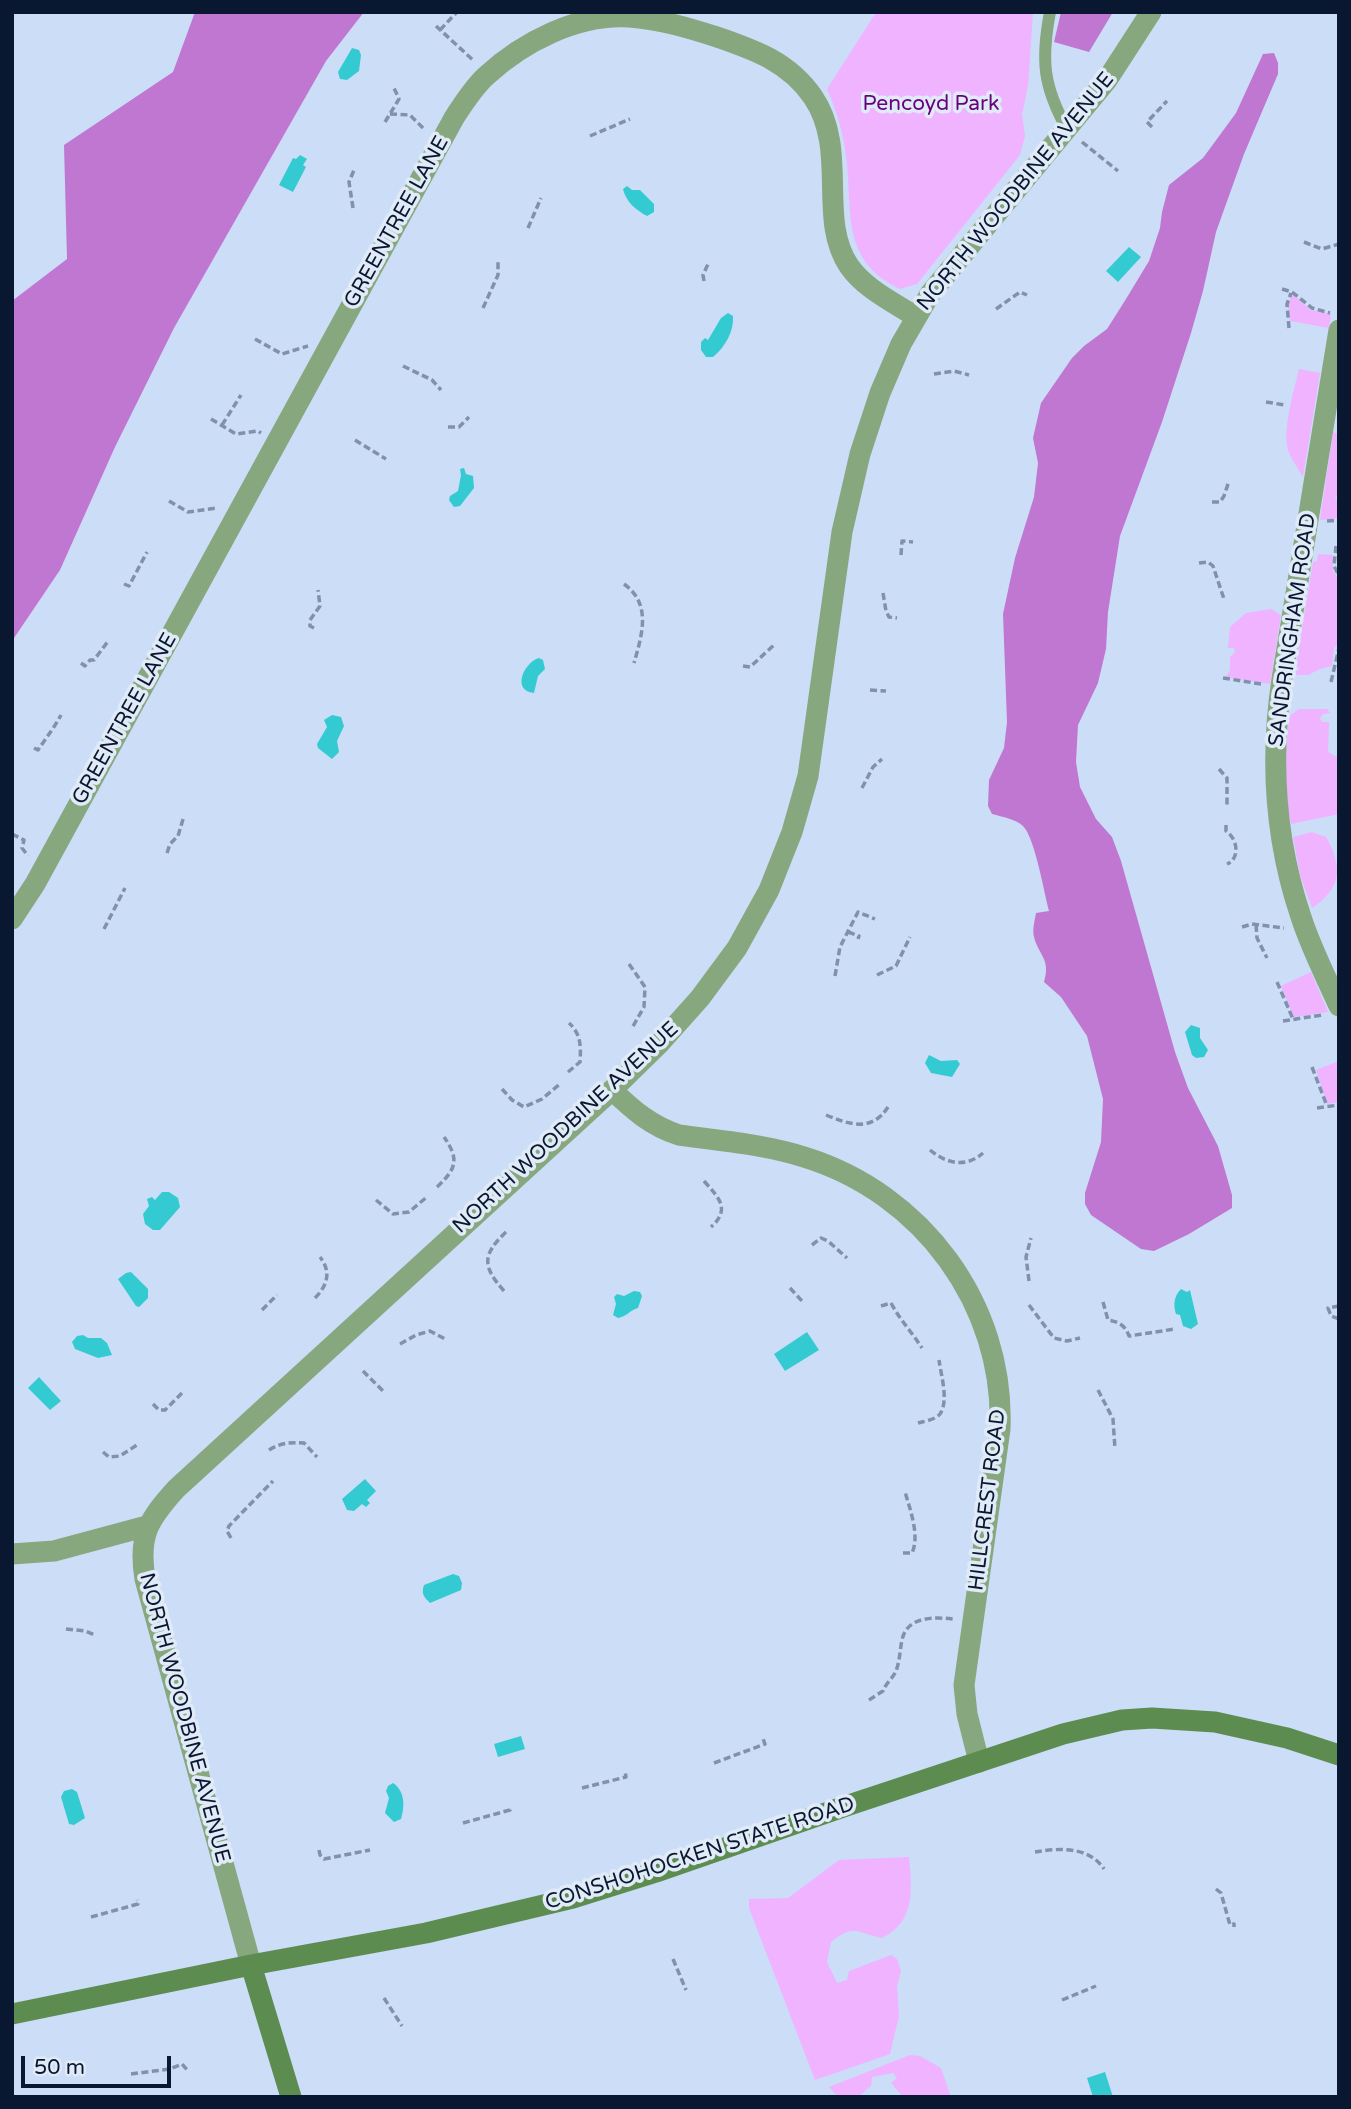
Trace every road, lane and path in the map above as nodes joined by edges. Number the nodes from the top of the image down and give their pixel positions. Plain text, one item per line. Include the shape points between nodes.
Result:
1 (457, 12) edge
2 (1050, 12) edge
3 (1151, 12) edge
4 (436, 26) dead end
5 (440, 30) junction
6 (469, 56) dead end
7 (394, 88) dead end
8 (1167, 101) dead end
9 (390, 114) junction
10 (629, 119) dead end
11 (385, 122) dead end
12 (1152, 127) dead end
13 (1067, 129) junction
14 (590, 136) dead end
15 (440, 144) junction
16 (1085, 144) dead end
17 (354, 170) dead end
18 (1118, 171) dead end
19 (541, 198) dead end
20 (354, 208) dead end
21 (528, 228) dead end
22 (1304, 242) dead end
23 (1339, 244) edge
24 (498, 259) dead end
25 (708, 264) dead end
26 (704, 281) dead end
27 (1282, 289) dead end
28 (1291, 292) junction
29 (1027, 295) dead end
30 (483, 307) dead end
31 (996, 309) dead end
32 (1339, 314) edge
33 (916, 317) junction
34 (1289, 328) dead end
35 (1339, 330) edge
36 (255, 339) dead end
37 (325, 355) junction
38 (403, 366) dead end
39 (934, 373) dead end
40 (969, 375) dead end
41 (441, 390) dead end
42 (241, 395) dead end
43 (1266, 402) dead end
44 (1285, 405) dead end
45 (469, 417) dead end
46 (211, 419) dead end
47 (222, 425) junction
48 (448, 427) dead end
49 (355, 440) dead end
50 (277, 443) junction
51 (386, 459) dead end
52 (1229, 481) dead end
53 (169, 501) dead end
54 (1212, 502) dead end
55 (237, 518) junction
56 (913, 542) dead end
57 (1336, 546) dead end
58 (147, 552) dead end
59 (901, 555) dead end
60 (1199, 563) dead end
61 (1339, 576) edge
62 (124, 584) dead end
63 (624, 584) dead end
64 (318, 590) dead end
65 (883, 593) dead end
66 (1224, 599) dead end
67 (897, 618) dead end
68 (314, 628) dead end
69 (109, 640) dead end
70 (774, 645) dead end
71 (1339, 648) edge
72 (81, 663) dead end
73 (634, 663) dead end
74 (743, 666) dead end
75 (1223, 678) dead end
76 (1331, 682) dead end
77 (1280, 688) junction
78 (870, 690) dead end
79 (886, 691) dead end
80 (61, 715) dead end
81 (34, 748) dead end
82 (882, 759) dead end
83 (1219, 769) dead end
84 (862, 788) dead end
85 (1227, 808) dead end
86 (184, 816) dead end
87 (1226, 825) dead end
88 (12, 834) edge
89 (167, 853) dead end
90 (1227, 864) dead end
91 (45, 866) junction
92 (125, 888) dead end
93 (12, 919) edge
94 (875, 919) dead end
95 (1303, 921) junction
96 (1256, 925) junction
97 (1242, 927) dead end
98 (104, 929) dead end
99 (848, 932) junction
100 (909, 937) dead end
101 (858, 939) dead end
102 (1267, 958) dead end
103 (629, 964) dead end
104 (877, 975) dead end
105 (835, 976) dead end
106 (1277, 982) dead end
107 (1332, 1011) edge
108 (1293, 1019) junction
109 (1283, 1021) dead end
110 (569, 1023) dead end
111 (632, 1028) dead end
112 (1312, 1067) dead end
113 (568, 1072) dead end
114 (560, 1084) dead end
115 (502, 1089) dead end
116 (612, 1090) junction
117 (1339, 1105) edge
118 (1327, 1106) junction
119 (888, 1107) dead end
120 (1317, 1108) dead end
121 (826, 1115) dead end
122 (444, 1137) dead end
123 (930, 1150) dead end
124 (983, 1153) dead end
125 (704, 1181) dead end
126 (437, 1187) dead end
127 (428, 1196) dead end
128 (376, 1200) dead end
129 (710, 1227) dead end
130 (506, 1233) dead end
131 (1031, 1238) dead end
132 (812, 1245) dead end
133 (320, 1257) dead end
134 (847, 1258) dead end
135 (1030, 1281) dead end
136 (790, 1288) dead end
137 (504, 1291) dead end
138 (277, 1295) dead end
139 (315, 1298) dead end
140 (802, 1301) dead end
141 (1103, 1302) dead end
142 (1029, 1305) dead end
143 (881, 1306) dead end
144 (1339, 1306) edge
145 (262, 1310) dead end
146 (1339, 1319) edge
147 (1175, 1329) dead end
148 (1080, 1338) dead end
149 (445, 1339) dead end
150 (400, 1344) dead end
151 (922, 1348) dead end
152 (939, 1360) dead end
153 (363, 1371) dead end
154 (1098, 1390) dead end
155 (384, 1392) dead end
156 (182, 1393) dead end
157 (153, 1404) dead end
158 (918, 1423) dead end
159 (137, 1446) dead end
160 (1115, 1449) dead end
161 (269, 1450) dead end
162 (103, 1452) dead end
163 (317, 1457) dead end
164 (273, 1481) dead end
165 (905, 1492) dead end
166 (147, 1526) junction
167 (231, 1538) dead end
168 (903, 1553) dead end
169 (12, 1554) edge
170 (974, 1621) junction
171 (66, 1629) dead end
172 (95, 1635) dead end
173 (869, 1700) dead end
174 (762, 1736) dead end
175 (1339, 1755) edge
176 (979, 1762) junction
177 (714, 1763) dead end
178 (625, 1770) dead end
179 (582, 1788) dead end
180 (509, 1807) dead end
181 (463, 1823) dead end
182 (319, 1850) dead end
183 (370, 1850) dead end
184 (1035, 1852) dead end
185 (1104, 1869) dead end
186 (1216, 1889) dead end
187 (137, 1900) dead end
188 (91, 1917) dead end
189 (1234, 1927) dead end
190 (673, 1959) dead end
191 (251, 1965) junction
192 (1096, 1986) dead end
193 (686, 1990) dead end
194 (384, 1998) dead end
195 (1062, 2000) dead end
196 (12, 2014) edge
197 (402, 2025) dead end
198 (190, 2072) dead end
199 (131, 2074) dead end
200 (291, 2097) edge

1 - 5 path
2 - 13 lane via 1046,80
3 - 13 street, NORTH WOODBINE AVENUE via 1107,80
4 - 5 path
5 - 6 path
7 - 9 path via 399,99
8 - 12 path via 1147,122
9 - 11 path
9 - 15 path via 410,115
10 - 14 path
13 - 33 street, NORTH WOODBINE AVENUE
15 - 33 street, GREENTREE LANE via 484,78 532,43 578,23 637,18 749,48 771,57 801,81 824,118 832,153 837,234 849,266 877,292
15 - 37 street, GREENTREE LANE
16 - 18 path
17 - 20 path via 349,182
19 - 21 path
22 - 23 path via 1322,249
24 - 30 path via 498,275
25 - 26 path
27 - 28 path
28 - 32 path via 1312,308
28 - 34 path
29 - 31 path via 1020,292
33 - 116 street, NORTH WOODBINE AVENUE via 880,393 858,460 842,532 808,776 792,832 769,890 737,948 700,998
35 - 77 street, SANDRINGHAM ROAD
36 - 37 path via 282,354 309,345
37 - 50 street, GREENTREE LANE
38 - 41 path via 432,380
39 - 40 path
42 - 47 path
43 - 44 path
45 - 48 path via 459,427
46 - 47 path
47 - 50 path via 236,434 258,431
49 - 51 path
50 - 55 street, GREENTREE LANE
52 - 54 path via 1223,500
53 - 55 path via 188,512 218,508
55 - 91 street, GREENTREE LANE
56 - 59 path via 902,541
57 - 61 path via 1334,566
58 - 62 path via 129,586
60 - 66 path via 1213,566
63 - 73 path via 638,597 645,626
64 - 68 path via 320,606 310,620
65 - 67 path via 886,611
69 - 72 path via 94,660 85,666
70 - 74 path via 750,667
71 - 76 path
75 - 77 path
77 - 95 street, SANDRINGHAM ROAD via 1275,760 1279,821
78 - 79 path
80 - 81 path via 51,734
82 - 84 path
83 - 85 path via 1227,778
86 - 89 path
87 - 90 path via 1236,849 1235,858
88 - 91 path via 24,840 22,848
91 - 93 street, GREENTREE LANE
92 - 98 path
94 - 99 path via 858,912
95 - 96 path via 1280,929
95 - 107 street, SANDRINGHAM ROAD
96 - 97 path
96 - 102 path
99 - 101 path
99 - 105 path
100 - 104 path via 896,966
103 - 111 path via 645,987 644,1007
106 - 108 path
107 - 108 path
108 - 109 path
110 - 113 path via 581,1043 580,1062
112 - 118 path
114 - 115 path via 524,1107
116 - 166 street, NORTH WOODBINE AVENUE via 185,1481
116 - 170 street, HILLCREST ROAD via 635,1113 663,1130 782,1151 848,1174 908,1214 943,1252 980,1315 995,1362 1001,1407
117 - 118 path
118 - 120 path
119 - 121 path via 880,1119 868,1124
122 - 126 path via 453,1149 454,1164
123 - 124 path via 953,1163 965,1164
125 - 129 path via 722,1207 720,1219
127 - 128 path via 408,1212 393,1214
130 - 137 path via 488,1255 487,1266
131 - 135 path via 1026,1257
132 - 134 path via 821,1238
133 - 139 path via 327,1268 327,1281
136 - 140 path
138 - 145 path
141 - 147 path via 1108,1320 1119,1322 1129,1336
142 - 148 path via 1054,1338
143 - 151 path via 891,1303
144 - 146 path via 1328,1308 1331,1316
149 - 150 path via 430,1331
152 - 158 path via 944,1402 940,1413
153 - 155 path
154 - 160 path via 1113,1419
156 - 157 path via 165,1410
159 - 162 path via 120,1456
161 - 163 path via 278,1444 304,1443
164 - 167 path via 229,1526
165 - 168 path via 915,1548
166 - 169 street via 54,1551
166 - 191 street, NORTH WOODBINE AVENUE via 142,1546 145,1578
170 - 173 path via 936,1618 908,1627 897,1672 883,1691
170 - 176 street, HILLCREST ROAD via 965,1696
171 - 172 path
174 - 177 path via 765,1744
175 - 176 main road, CONSHOHOCKEN STATE ROAD via 1237,1726 1152,1718 1063,1734
176 - 191 main road, CONSHOHOCKEN STATE ROAD via 573,1898 426,1933
178 - 179 path via 626,1777
180 - 181 path
182 - 183 path via 324,1859
184 - 185 path via 1062,1848 1087,1854
186 - 189 path
187 - 188 path via 138,1904
190 - 193 path
191 - 196 main road, CONSHOHOCKEN STATE ROAD
191 - 200 main road, NORTH WOODBINE AVENUE
192 - 195 path
194 - 197 path
198 - 199 path via 182,2064

